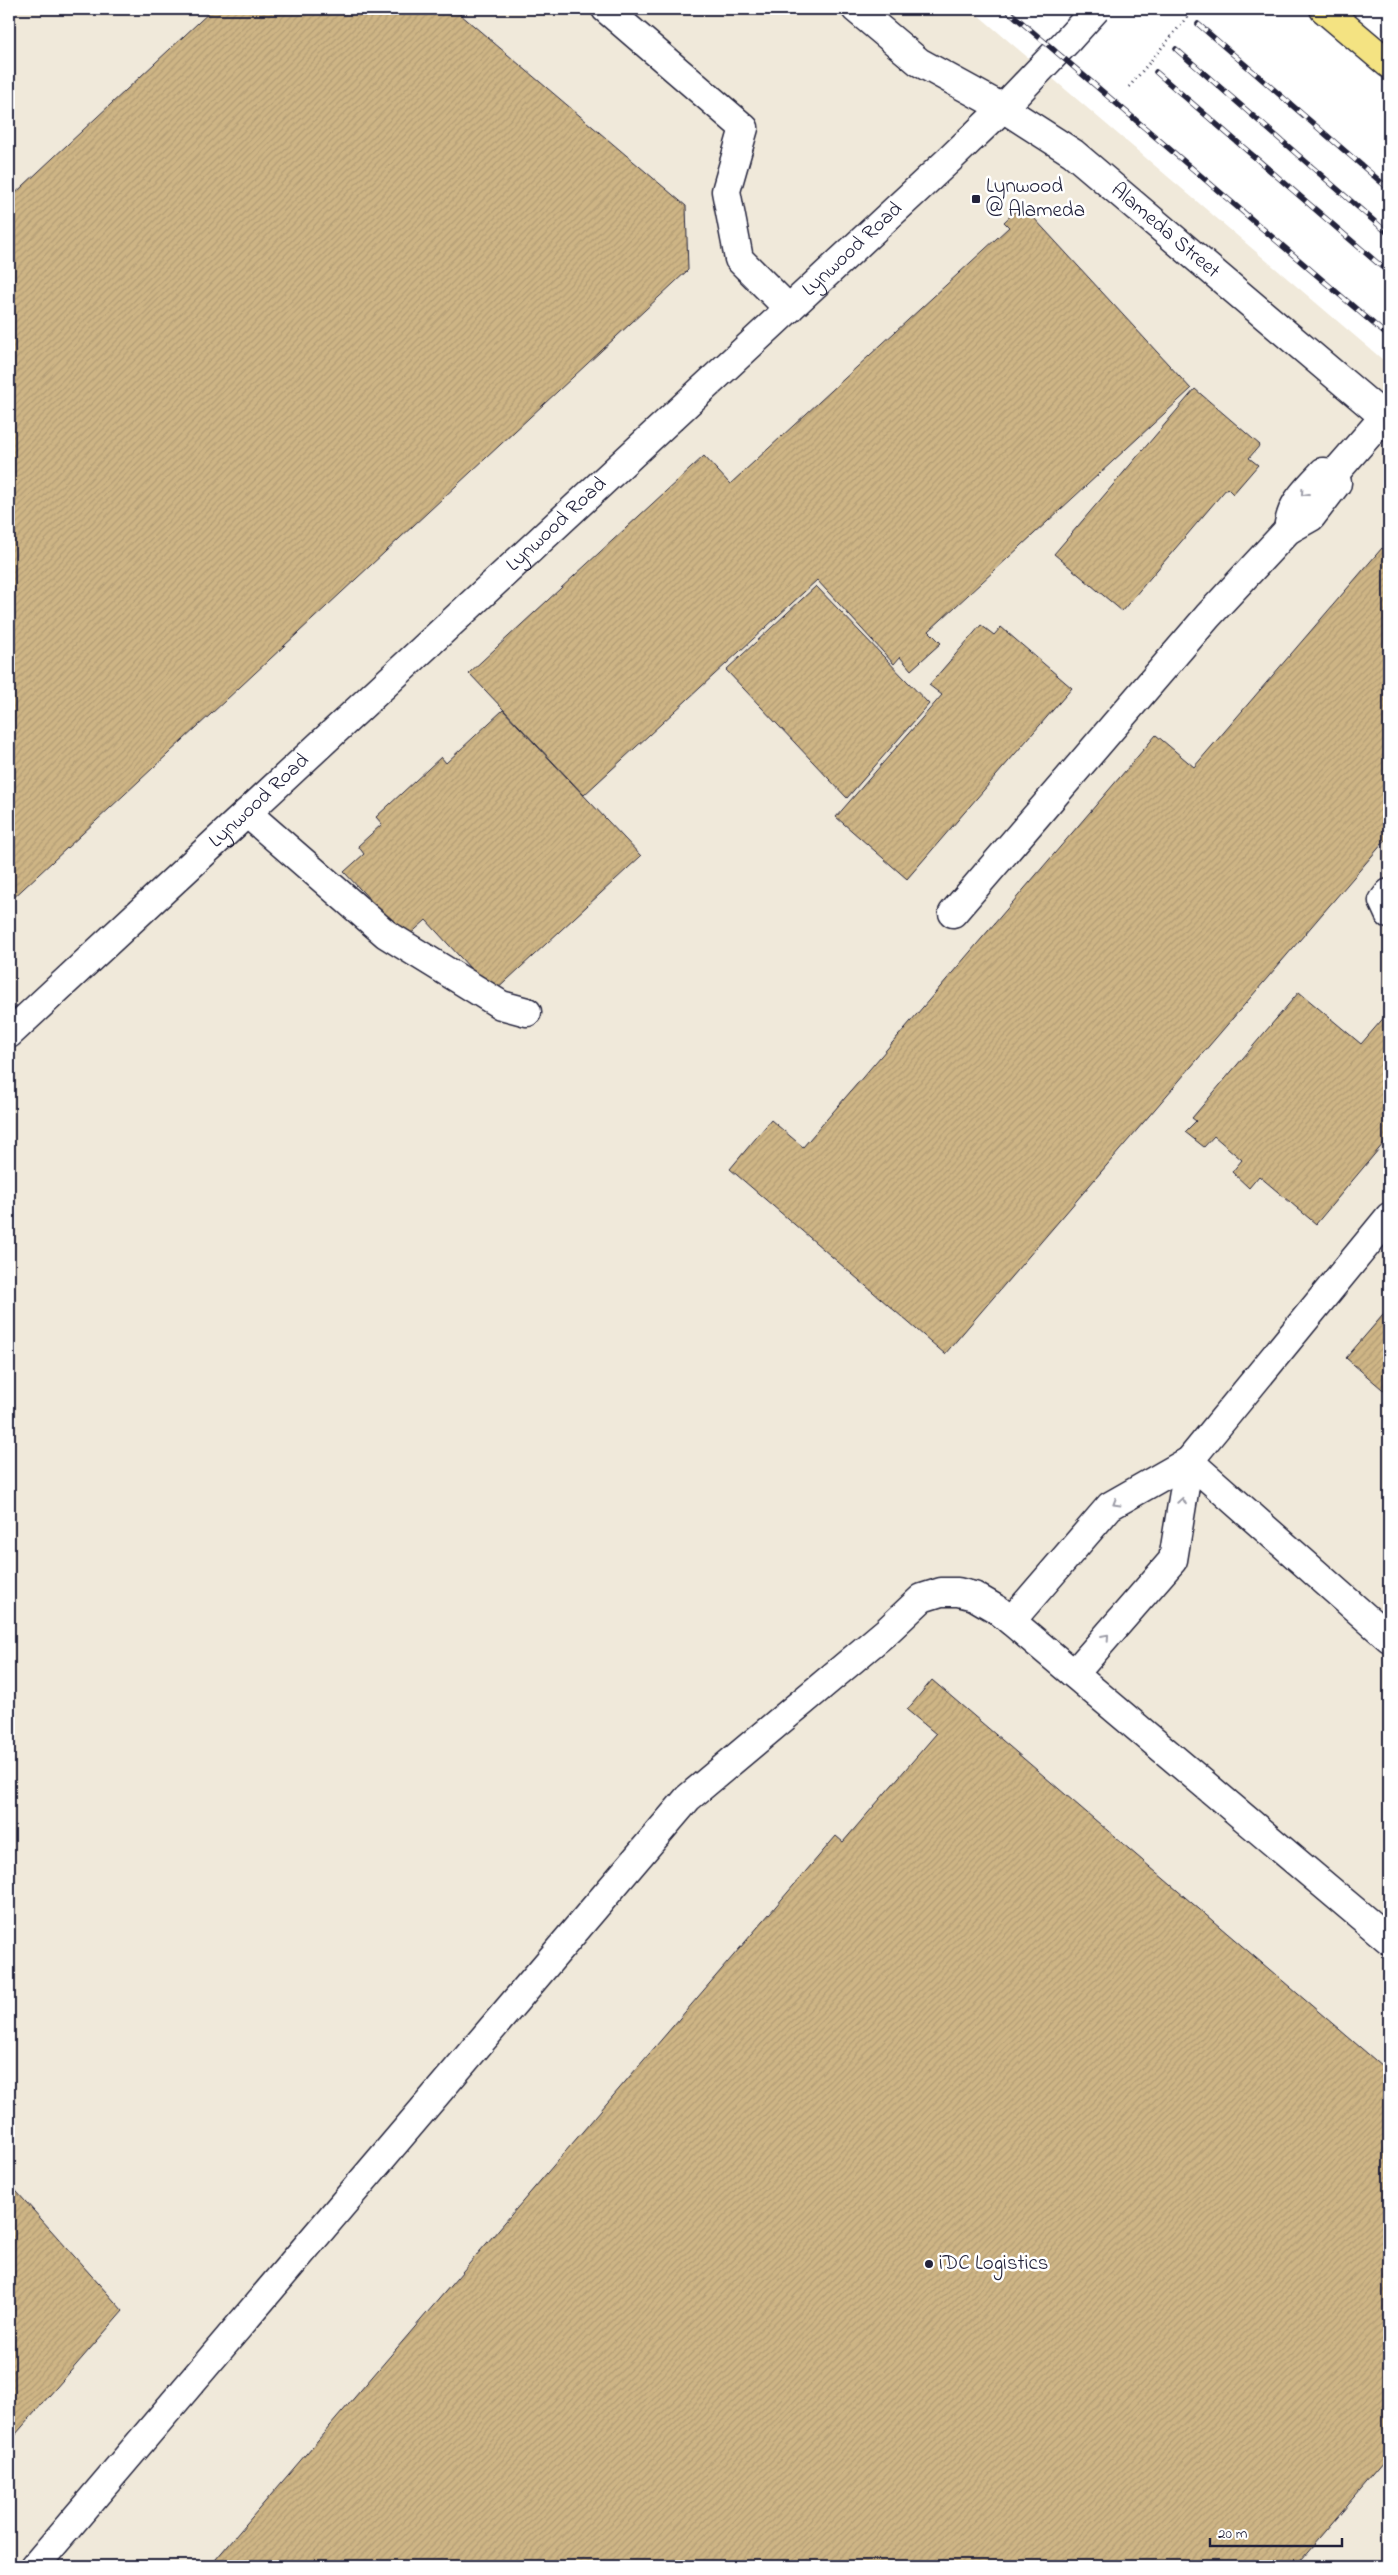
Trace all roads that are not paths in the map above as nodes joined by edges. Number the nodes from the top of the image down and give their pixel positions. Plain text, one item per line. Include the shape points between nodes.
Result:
1 (606, 9) edge
2 (856, 9) edge
3 (1096, 9) edge
4 (1324, 9) edge
5 (1389, 64) edge
6 (1003, 108) junction
7 (789, 309) junction
8 (1387, 419) edge
9 (247, 813) junction
10 (953, 913) dead end
11 (527, 1012) dead end
12 (9, 1034) edge
13 (1389, 1218) edge
14 (1189, 1461) junction
15 (1011, 1621) junction
16 (1389, 1638) edge
17 (1074, 1674) junction
18 (1389, 1940) edge
19 (36, 2566) edge

1 - 7 street via 744,128 726,191 739,259
2 - 6 street, Alameda Street via 919,62
3 - 6 street, Lynwood Road, bridge
4 - 5 main road
6 - 7 street, Lynwood Road
6 - 8 street, Alameda Street via 1073,153
7 - 9 street, Lynwood Road
8 - 10 street via 1335,473 1323,472 1296,502 1290,512 1288,530 1208,616
9 - 11 street via 386,934 501,1005
9 - 12 street, Lynwood Road
13 - 14 street
14 -> 15 street via 1110,1506
14 - 16 street
17 -> 14 street via 1173,1560
15 - 17 street
15 - 19 street via 974,1596 940,1592 922,1598 688,1798
17 - 18 street

